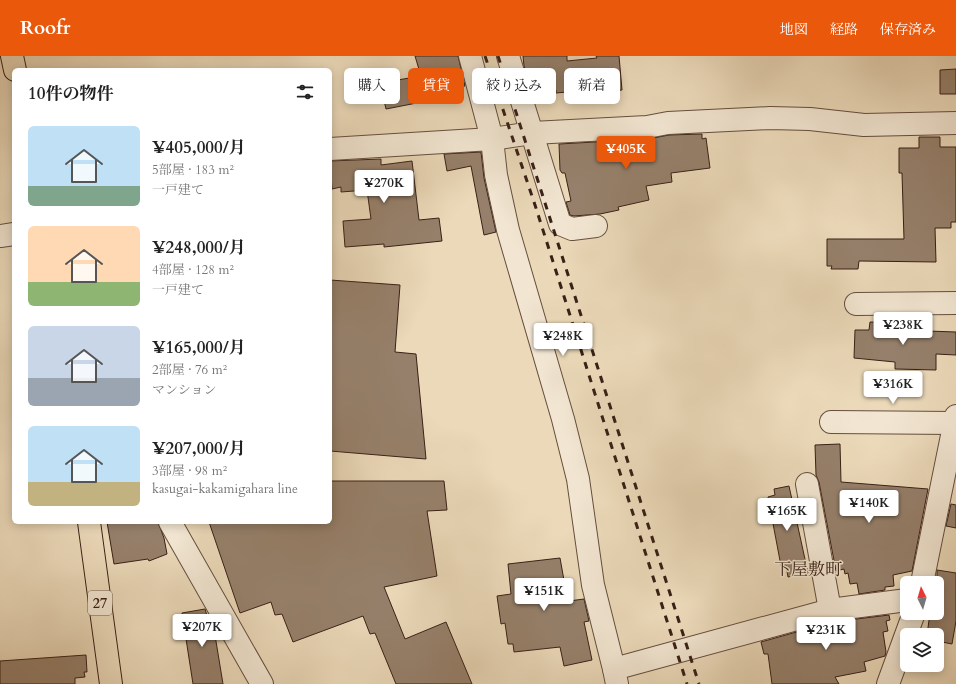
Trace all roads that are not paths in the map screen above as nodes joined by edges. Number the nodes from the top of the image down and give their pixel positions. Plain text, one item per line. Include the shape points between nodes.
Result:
1 (12, 56) edge
2 (470, 56) edge
3 (508, 56) edge
4 (15, 68) edge
5 (956, 123) edge
6 (532, 133) junction
7 (492, 139) junction
8 (332, 149) edge
9 (596, 226) dead end
10 (12, 234) edge
11 (0, 236) edge
12 (856, 304) dead end
13 (956, 304) edge
14 (831, 422) dead end
15 (955, 426) edge
16 (808, 484) dead end
17 (89, 524) edge
18 (171, 524) edge
19 (923, 576) edge
20 (900, 601) edge
21 (830, 610) junction
22 (911, 620) edge
23 (615, 676) edge
24 (111, 684) edge
25 (262, 684) edge
26 (888, 684) edge

1 - 4 main road
2 - 7 street
3 - 6 street
5 - 6 street via 864,125 770,118
6 - 7 street
6 - 9 street via 560,224 572,229
7 - 8 street
7 - 23 street via 496,175 508,230 578,479 593,585
10 - 11 street
12 - 13 street
14 - 15 street
15 - 19 street
16 - 21 street
17 - 24 main road, 27
18 - 25 street
20 - 21 street
21 - 23 street
22 - 26 street

